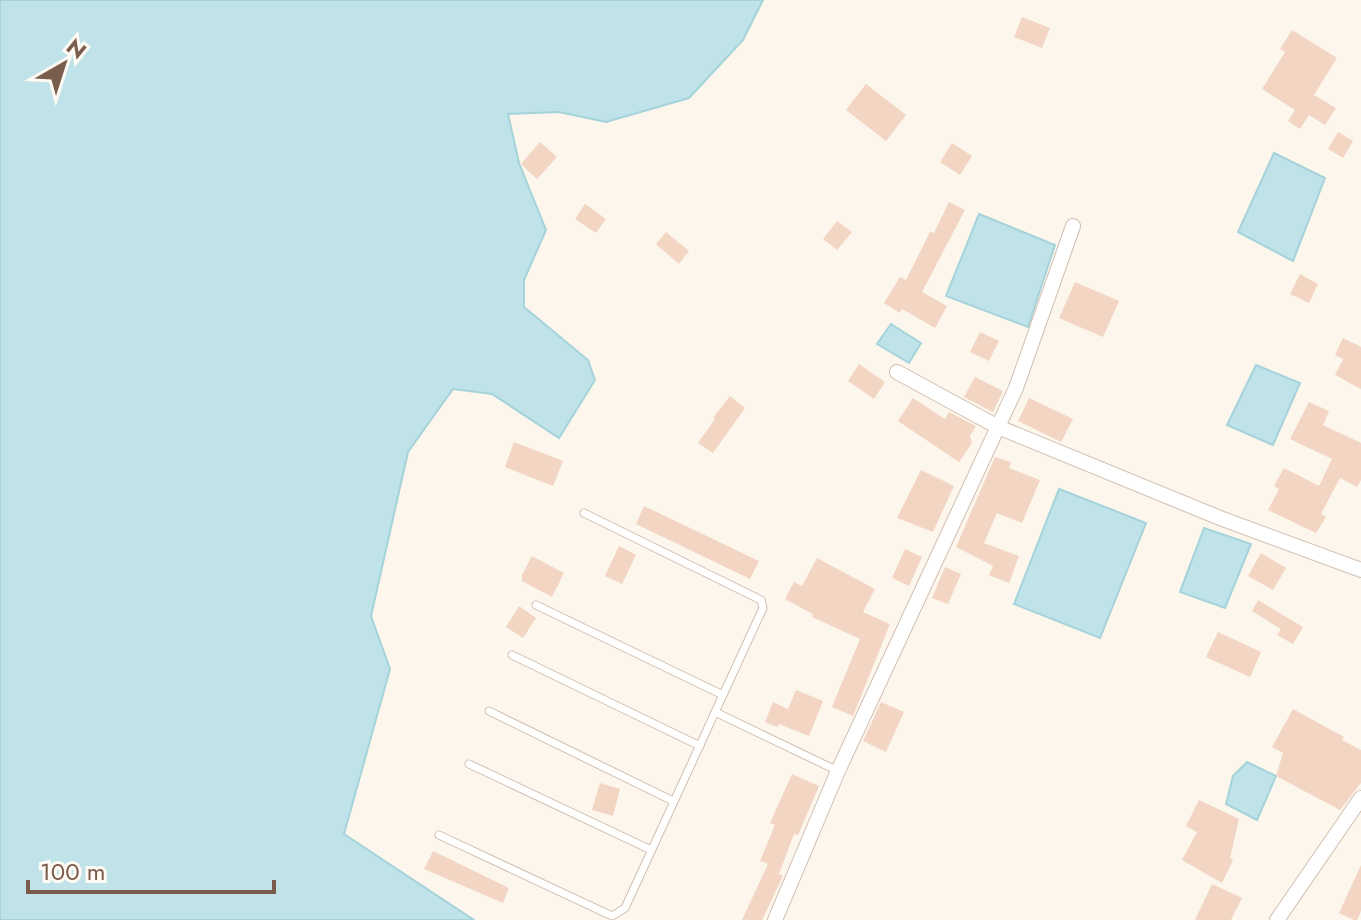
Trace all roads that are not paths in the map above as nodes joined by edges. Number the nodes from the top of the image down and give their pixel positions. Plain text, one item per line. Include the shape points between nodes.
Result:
1 (1073, 226) dead end
2 (897, 372) dead end
3 (998, 427) junction
4 (584, 513) dead end
5 (1361, 570) edge
6 (536, 605) dead end
7 (512, 655) dead end
8 (723, 695) junction
9 (489, 711) dead end
10 (715, 712) junction
11 (700, 746) junction
12 (469, 764) dead end
13 (838, 771) junction
14 (1361, 798) edge
15 (673, 801) junction
16 (439, 835) dead end
17 (651, 850) junction
18 (625, 908) junction
19 (627, 920) edge
20 (775, 920) edge
21 (1277, 920) edge

1 - 3 street
2 - 3 street
3 - 5 street
3 - 13 street
4 - 8 lane via 761,600 763,608
6 - 8 lane
7 - 11 lane
8 - 10 lane
9 - 15 lane
10 - 11 lane
10 - 13 lane
11 - 15 lane
12 - 17 lane
13 - 20 street
14 - 21 street
15 - 17 lane
16 - 18 lane via 612,916
17 - 18 lane
18 - 19 lane

